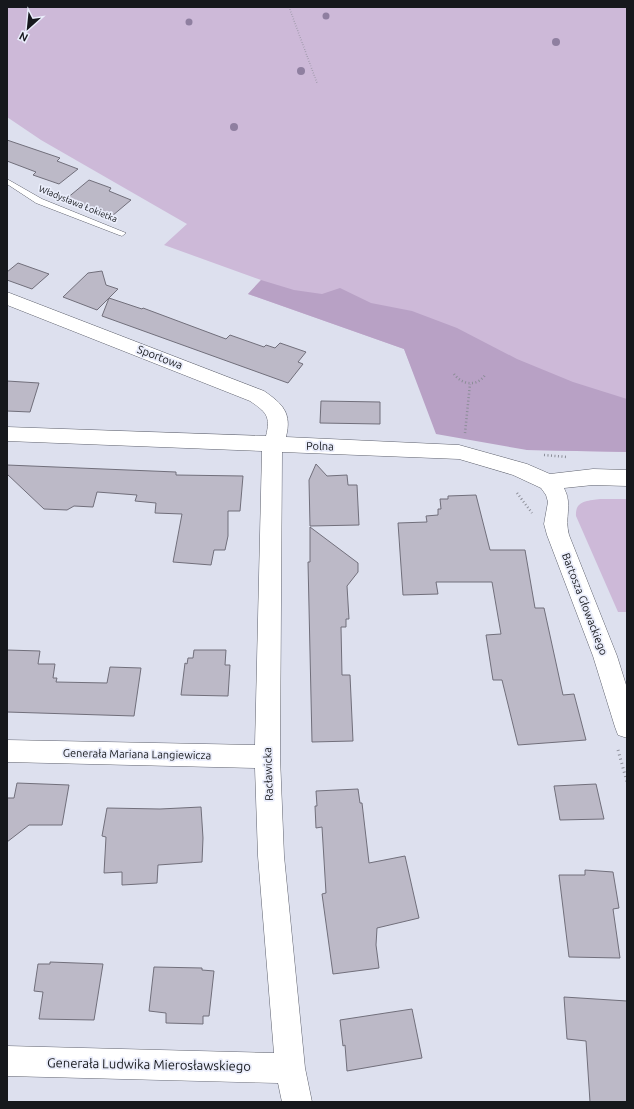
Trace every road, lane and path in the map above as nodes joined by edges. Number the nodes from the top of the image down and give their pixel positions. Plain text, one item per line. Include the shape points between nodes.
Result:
1 (289, 7) edge
2 (317, 82) dead end
3 (7, 181) edge
4 (122, 233) dead end
5 (7, 298) edge
6 (454, 374) dead end
7 (485, 375) dead end
8 (470, 384) junction
9 (7, 434) edge
10 (464, 439) dead end
11 (273, 445) junction
12 (627, 478) edge
13 (548, 482) junction
14 (627, 727) edge
15 (7, 751) edge
16 (267, 757) junction
17 (7, 1061) edge
18 (290, 1068) junction
19 (297, 1102) edge

1 - 2 path
3 - 4 lane, Władysława Łokietka via 39,201
5 - 11 street, Sportowa via 257,396 275,409 278,416
6 - 8 path via 460,381
7 - 8 path via 480,381
8 - 10 path
9 - 11 street, Polna
11 - 13 street, Polna via 459,452 520,470
11 - 16 street, Racławicka
12 - 13 street, Polna via 593,477
13 - 14 street, Bartosza Głowackiego via 559,502 555,524 558,535 605,656
15 - 16 street, Generała Mariana Langiewicza
16 - 18 street, Racławicka via 272,856
17 - 18 street, Generała Ludwika Mierosławskiego
18 - 19 street, Racławicka

